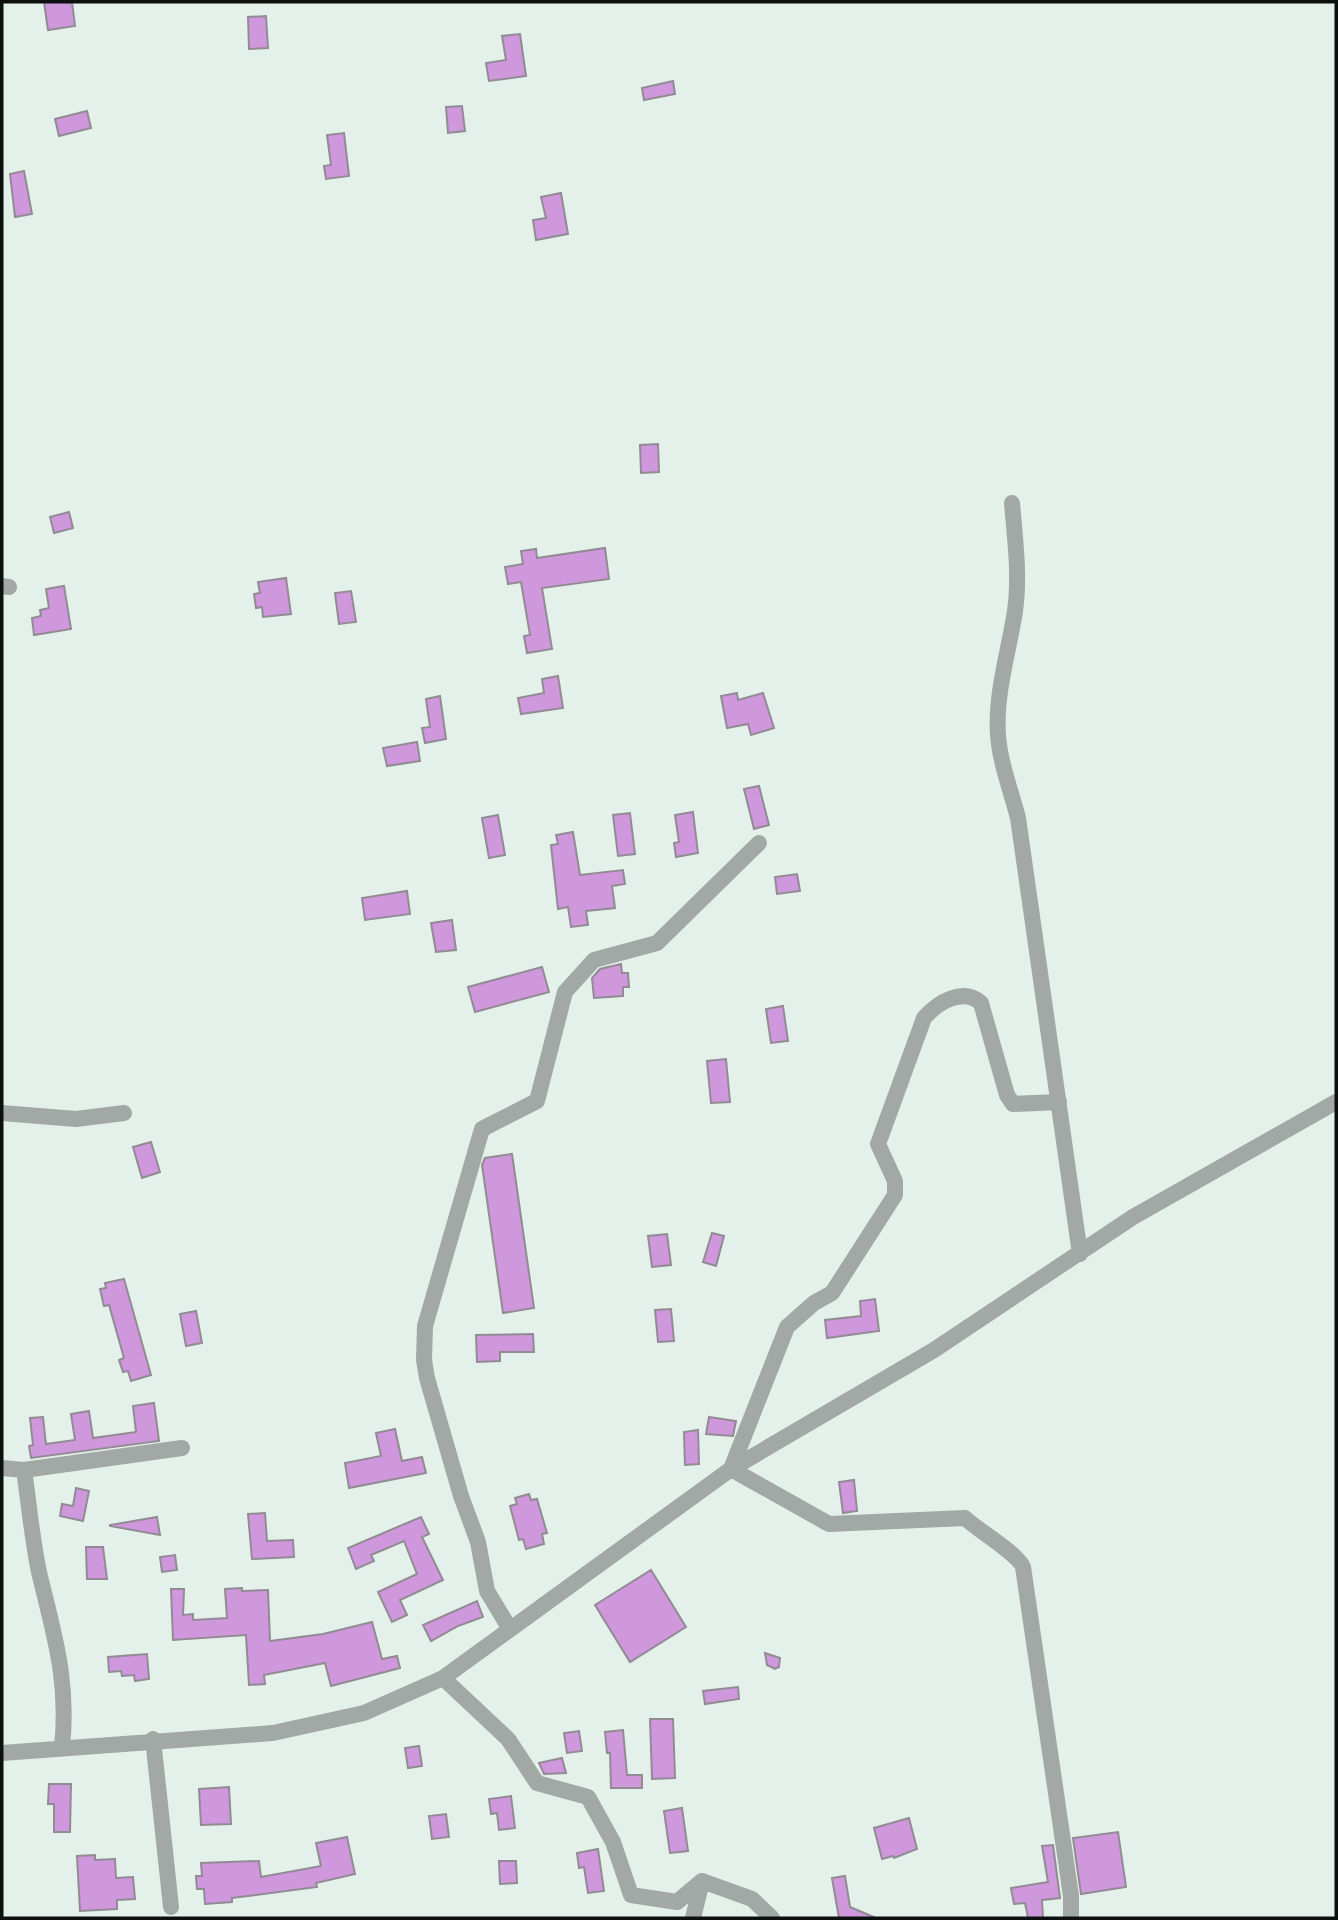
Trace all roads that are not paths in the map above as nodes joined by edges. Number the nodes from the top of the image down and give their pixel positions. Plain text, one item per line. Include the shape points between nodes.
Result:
1 (1012, 503) dead end
2 (759, 843) dead end
3 (1059, 1102) junction
4 (1336, 1102) edge
5 (2, 1113) edge
6 (124, 1113) dead end
7 (1080, 1254) junction
8 (182, 1448) dead end
9 (2, 1468) edge
10 (731, 1469) junction
11 (23, 1470) junction
12 (510, 1629) junction
13 (443, 1678) junction
14 (153, 1740) junction
15 (62, 1747) junction
16 (2, 1753) edge
17 (702, 1881) junction
18 (171, 1907) dead end
19 (693, 1918) edge
20 (772, 1918) edge
21 (1071, 1918) edge

1 - 3 street via 1015,610 998,731 1000,756 1018,818
2 - 12 street via 657,943 594,960 565,992 537,1101 482,1129 425,1326 424,1360 478,1542 486,1591
3 - 7 street
3 - 10 street via 1013,1104 981,1003 975,997 953,998 924,1018 878,1144 895,1181 895,1195 832,1293 787,1327
4 - 7 street via 1133,1217
5 - 6 street via 76,1119
7 - 10 street via 934,1350
8 - 11 street
9 - 11 street
10 - 12 street
10 - 21 street via 829,1524 965,1518 1019,1557
11 - 15 street via 39,1571 55,1627 66,1709
12 - 13 street
13 - 14 street via 364,1713 312,1726 273,1733
13 - 17 street via 508,1739 537,1783 589,1797 613,1842 631,1895 677,1902
14 - 15 street
14 - 18 street
15 - 16 street
17 - 19 street
17 - 20 street via 752,1899

